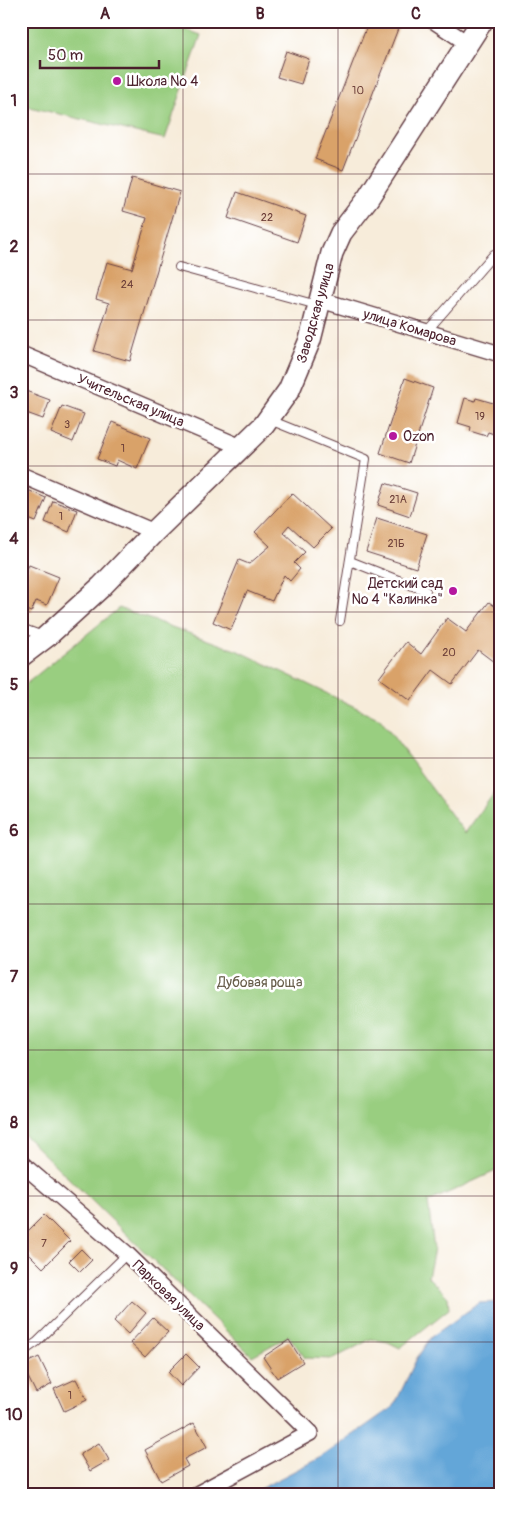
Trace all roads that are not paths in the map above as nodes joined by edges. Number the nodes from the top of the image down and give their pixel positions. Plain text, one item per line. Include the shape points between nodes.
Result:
1 (434, 21) edge
2 (482, 21) edge
3 (468, 43) junction
4 (500, 257) edge
5 (179, 267) dead end
6 (320, 302) junction
7 (427, 331) junction
8 (21, 354) edge
9 (500, 354) edge
10 (268, 419) junction
11 (241, 447) junction
12 (21, 475) edge
13 (154, 532) junction
14 (350, 561) junction
15 (426, 591) dead end
16 (340, 622) dead end
17 (21, 628) edge
18 (46, 637) junction
19 (21, 656) edge
20 (21, 1163) edge
21 (127, 1254) junction
22 (21, 1353) edge
23 (197, 1494) edge

1 - 3 street
2 - 3 main road, Заводская улица
3 - 6 main road, Заводская улица via 368,198 341,233 332,253
4 - 7 lane via 494,254
5 - 6 lane
6 - 7 street, улица Комарова
6 - 10 main road, Заводская улица via 298,372
7 - 9 street, улица Комарова
8 - 11 street, Учительская улица
10 - 11 main road, Заводская улица
10 - 14 lane via 366,459
11 - 13 main road, Заводская улица
12 - 13 street
13 - 18 main road, Заводская улица
14 - 15 lane
14 - 16 lane
17 - 18 lane
18 - 19 main road, Заводская улица
20 - 21 street, Парковая улица
21 - 22 lane via 37,1342
21 - 23 street, Парковая улица via 310,1433

